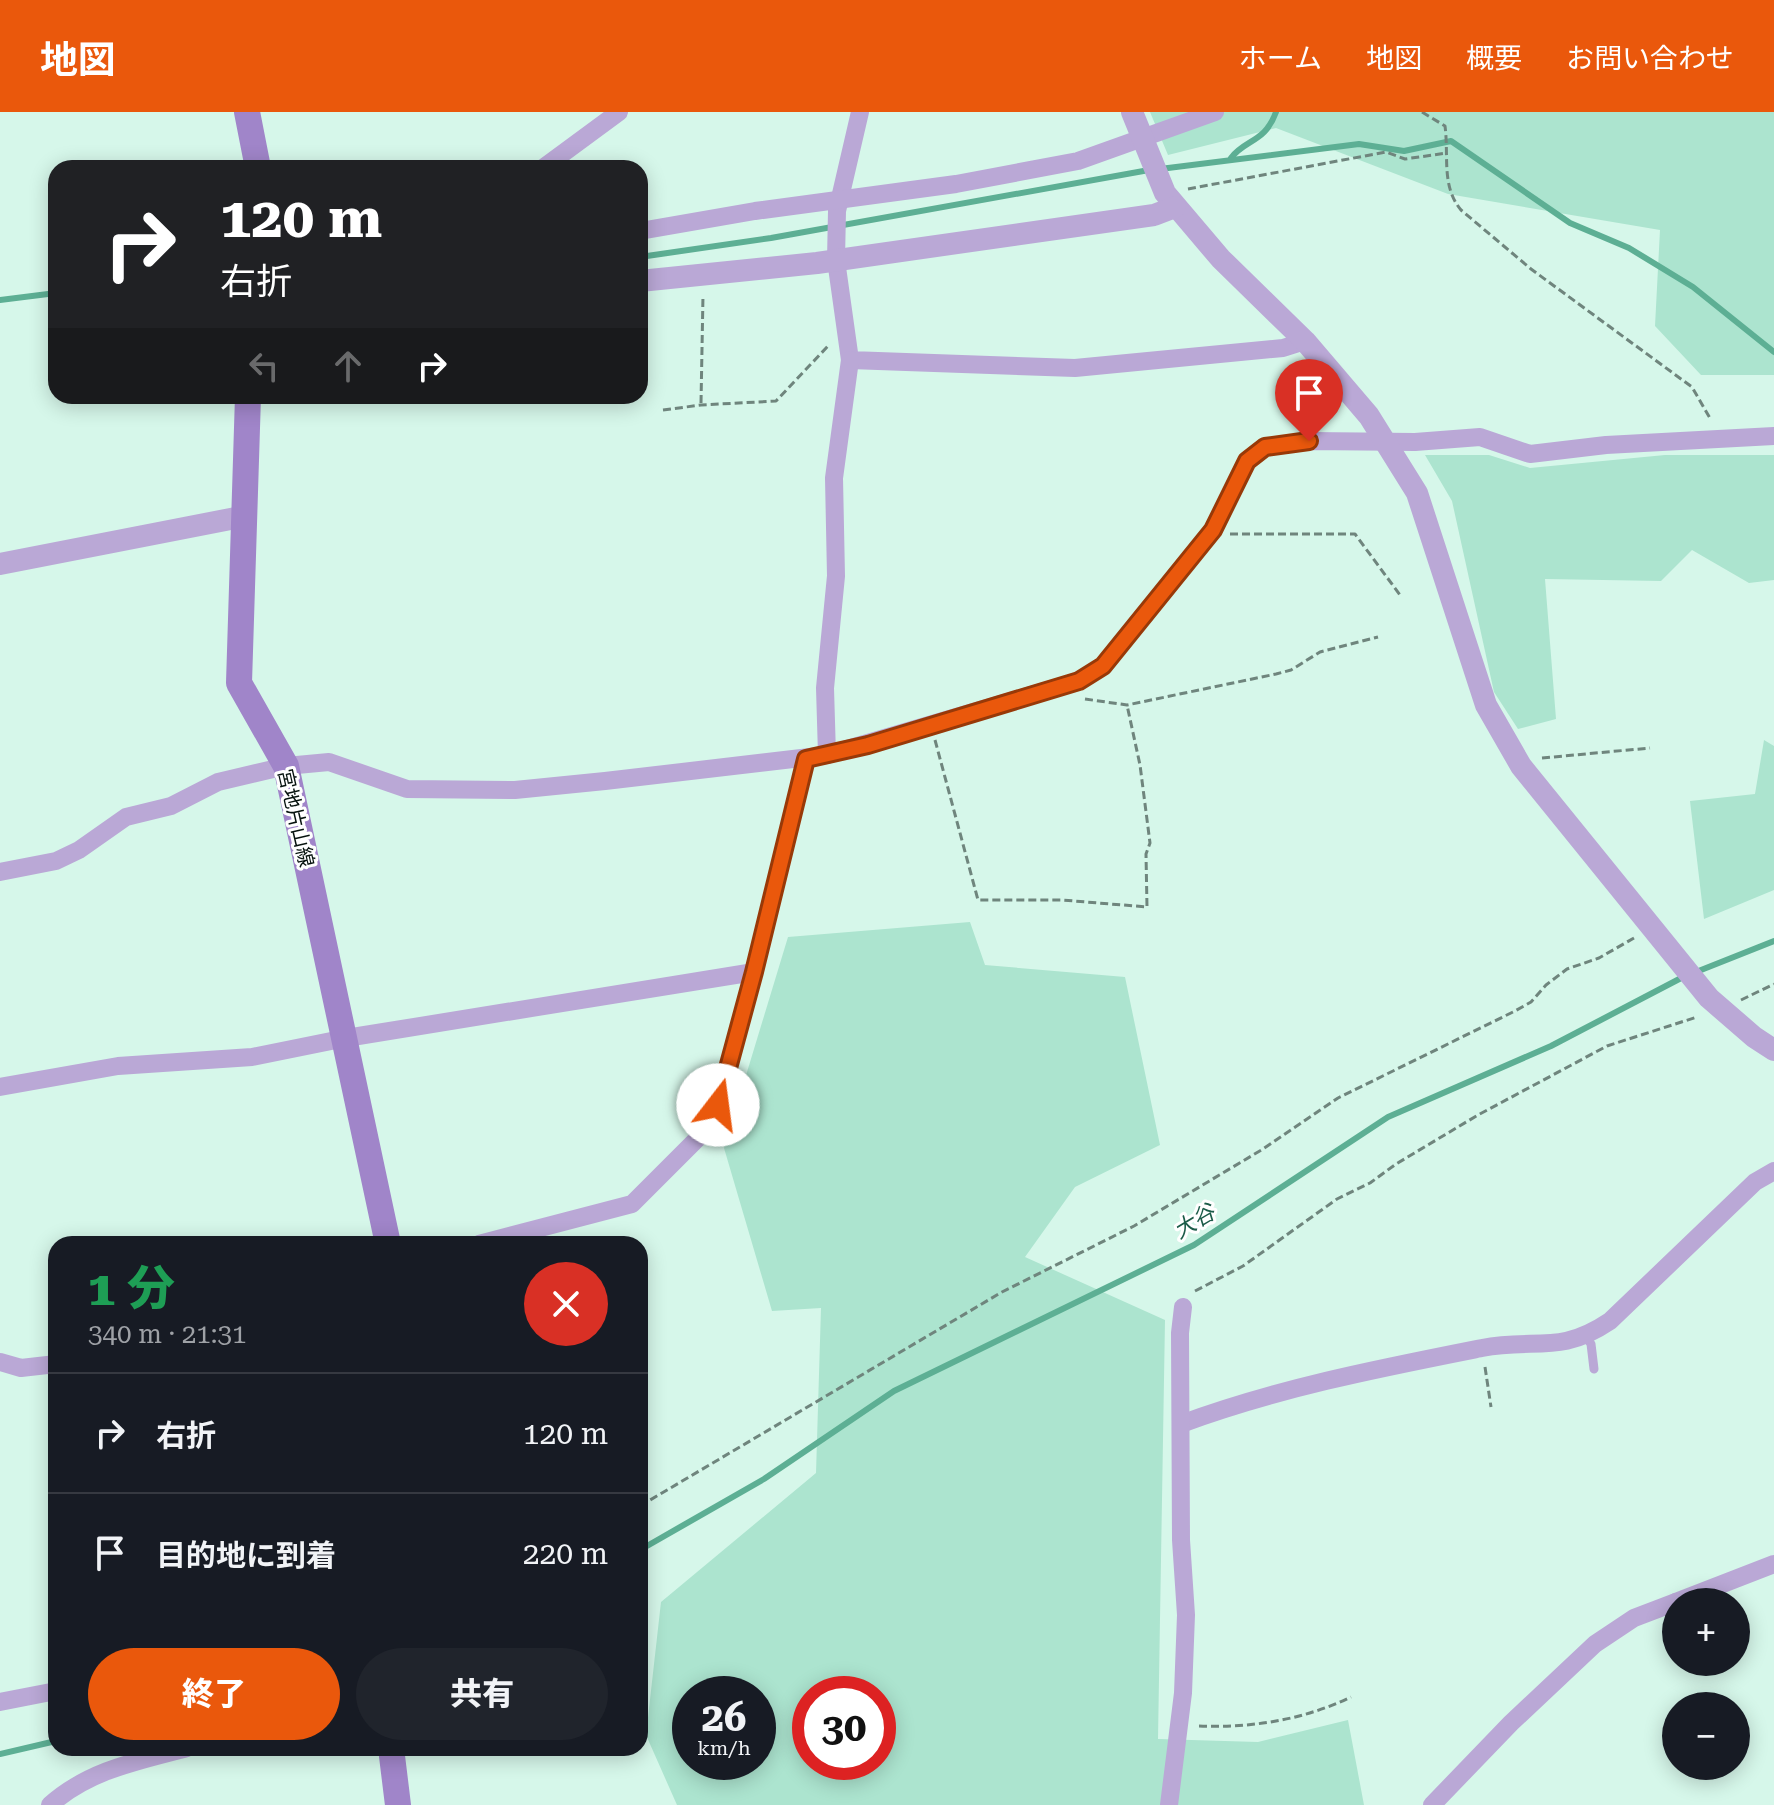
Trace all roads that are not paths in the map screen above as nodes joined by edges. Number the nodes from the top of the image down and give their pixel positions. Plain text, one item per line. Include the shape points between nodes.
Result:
1 (247, 112) edge
2 (619, 112) edge
3 (860, 112) edge
4 (1132, 112) edge
5 (1215, 112) edge
6 (1140, 138) junction
7 (256, 160) edge
8 (554, 160) edge
9 (842, 199) junction
10 (1170, 200) junction
11 (648, 230) edge
12 (836, 260) junction
13 (648, 280) edge
14 (1305, 341) junction
15 (850, 360) junction
16 (248, 404) edge
17 (1774, 436) edge
18 (1385, 440) junction
19 (246, 516) junction
20 (0, 564) edge
21 (827, 755) junction
22 (806, 759) junction
23 (286, 766) junction
24 (0, 872) edge
25 (754, 972) junction
26 (346, 1038) junction
27 (1774, 1050) edge
28 (0, 1087) edge
29 (1774, 1171) edge
30 (386, 1236) edge
31 (510, 1236) edge
32 (1183, 1307) road end
33 (1586, 1337) junction
34 (0, 1362) edge
35 (48, 1365) edge
36 (1594, 1369) dead end
37 (1181, 1424) junction
38 (1774, 1564) edge
39 (1712, 1588) edge
40 (1662, 1607) edge
41 (48, 1693) edge
42 (0, 1702) edge
43 (156, 1756) edge
44 (392, 1756) edge
45 (50, 1805) edge
46 (398, 1805) edge
47 (1169, 1805) edge
48 (1432, 1805) edge

1 - 7 main road
2 - 8 street
3 - 9 street
4 - 6 street
5 - 6 street
6 - 9 street via 1078,161
6 - 10 street
9 - 11 street
9 - 12 street
10 - 12 street via 1154,215
10 - 14 street
12 - 13 street
12 - 15 street
14 - 15 street via 1283,348 1075,368
14 - 18 street
15 - 21 street via 834,478 836,576 825,688
16 - 19 main road, 宮地片山線
17 - 18 street via 1530,454 1480,437
18 - 21 street via 1265,447 1247,461 1213,530 1103,666 1079,681
18 - 27 street via 1417,493 1486,705 1521,766 1667,947 1717,1003
19 - 20 street
19 - 23 main road, 宮地片山線 via 239,683
21 - 22 street
22 - 23 street via 515,790 407,789 329,762
22 - 25 street
23 - 24 street via 218,782 171,806 126,817 56,861
23 - 26 main road, 宮地片山線
25 - 26 street
25 - 31 street via 718,1105 706,1130 632,1204
26 - 28 street via 252,1057 118,1066
26 - 30 main road, 宮地片山線
29 - 33 street via 1755,1182 1610,1321
32 - 37 street
33 - 36 lane
33 - 37 street via 1554,1345 1482,1348 1376,1369
34 - 35 street via 21,1368
37 - 47 street via 1186,1615
38 - 39 street
40 - 48 street via 1634,1618 1595,1644
41 - 42 street
43 - 45 street via 106,1769
44 - 46 main road

